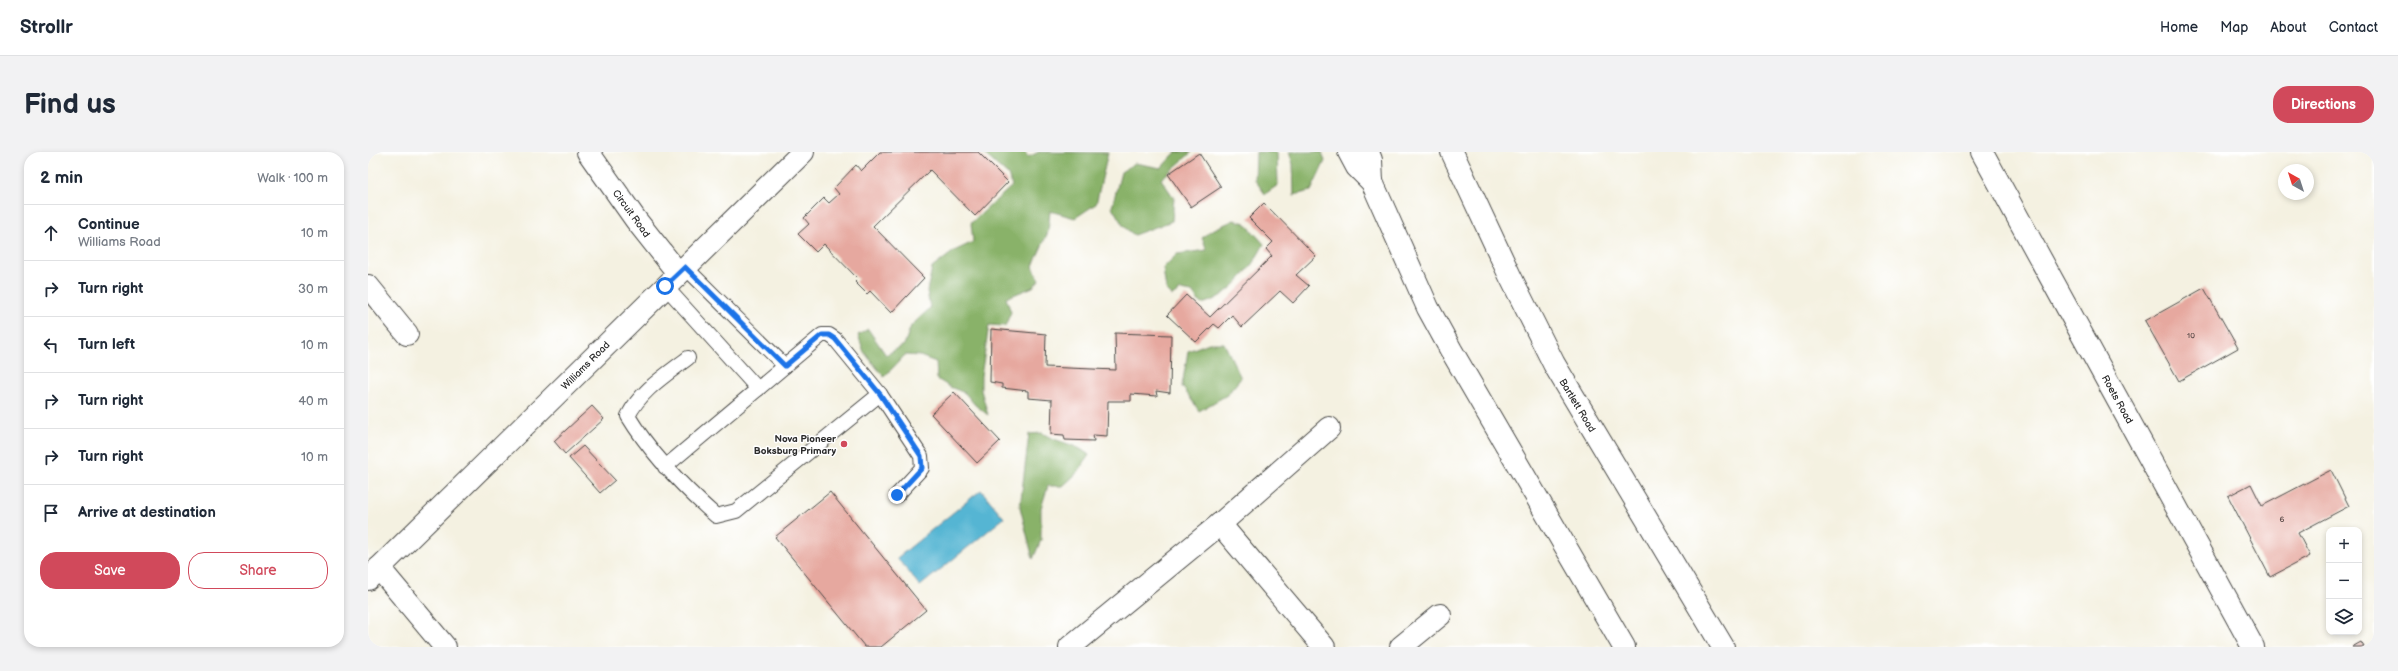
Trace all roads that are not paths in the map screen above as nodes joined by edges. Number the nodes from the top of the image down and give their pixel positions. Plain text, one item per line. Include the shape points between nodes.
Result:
1 (588, 152) edge
2 (803, 152) edge
3 (1350, 152) edge
4 (1368, 152) edge
5 (1452, 152) edge
6 (1982, 152) edge
7 (1372, 182) junction
8 (676, 276) junction
9 (368, 286) edge
10 (407, 334) dead end
11 (688, 358) dead end
12 (785, 366) junction
13 (758, 389) junction
14 (880, 394) junction
15 (1329, 428) dead end
16 (665, 467) junction
17 (897, 495) dead end
18 (1220, 524) junction
19 (373, 574) edge
20 (1440, 615) dead end
21 (445, 647) edge
22 (1070, 647) edge
23 (1324, 647) edge
24 (1401, 647) edge
25 (1624, 647) edge
26 (1723, 647) edge
27 (2253, 647) edge

1 - 8 street, Circuit Road
2 - 8 street, Williams Road
3 - 7 street via 1357,167
4 - 7 street
5 - 26 street, Bartlett Road via 1554,364
6 - 27 street, Roets Road
7 - 25 street via 1428,308
8 - 12 lane
8 - 13 lane
8 - 19 street, Williams Road
9 - 10 street
11 - 16 lane via 651,386 635,402 628,416
12 - 13 lane
12 - 14 lane via 822,335 829,335
13 - 16 lane
14 - 16 lane via 736,511 716,516
14 - 17 lane via 921,456 922,468
15 - 18 street
18 - 22 street
18 - 23 street
19 - 21 street
20 - 24 street

